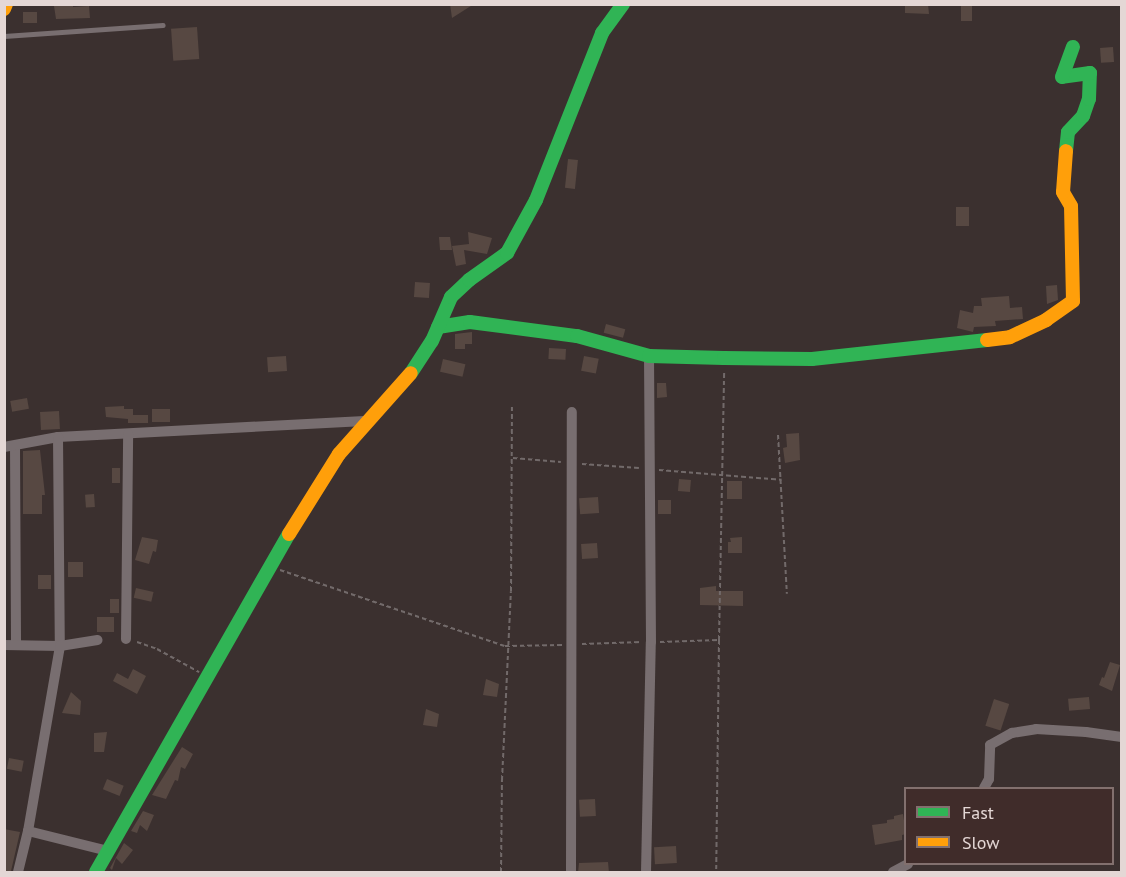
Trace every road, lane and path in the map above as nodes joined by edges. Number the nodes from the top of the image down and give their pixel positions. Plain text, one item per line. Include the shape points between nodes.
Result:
1 (6, 4) edge
2 (623, 4) edge
3 (4, 9) edge
4 (163, 25) dead end
5 (4, 36) edge
6 (1073, 46) dead end
7 (438, 327) junction
8 (649, 356) junction
9 (724, 358) junction
10 (512, 407) dead end
11 (572, 412) dead end
12 (365, 421) junction
13 (128, 434) junction
14 (778, 435) dead end
15 (58, 437) junction
16 (10, 446) edge
17 (787, 594) dead end
18 (126, 639) joint
19 (98, 640) dead end
20 (719, 640) dead end
21 (10, 645) edge
22 (60, 646) junction
23 (209, 678) junction
24 (1122, 737) edge
25 (985, 787) edge
26 (28, 831) junction
27 (108, 851) junction
28 (906, 865) edge
29 (18, 873) edge
30 (96, 873) edge
31 (501, 873) edge
32 (571, 873) edge
33 (646, 873) edge
34 (893, 873) edge

1 - 3 street
2 - 7 street via 602,33 536,200 507,253 451,297
4 - 5 lane
6 - 9 street via 1062,77 1090,74 1089,99 1083,116 1068,132 1063,192 1071,206 1073,301 1046,320 1010,337 812,358
7 - 8 street via 470,322 577,336
7 - 12 street via 415,368
8 - 9 street
8 - 33 street via 651,642
9 - 20 path
10 - 31 path via 512,581
11 - 32 street
12 - 13 street
12 - 23 street via 339,454 269,566
13 - 15 street
13 - 18 street
14 - 17 path
15 - 16 street
15 - 22 street
16 - 21 street
18 - 23 path via 157,649
19 - 22 street
21 - 22 street
22 - 26 street
23 - 27 street
24 - 25 street via 1036,729 1012,733 990,745 989,780
26 - 27 street
26 - 29 street
27 - 30 street
28 - 34 street

